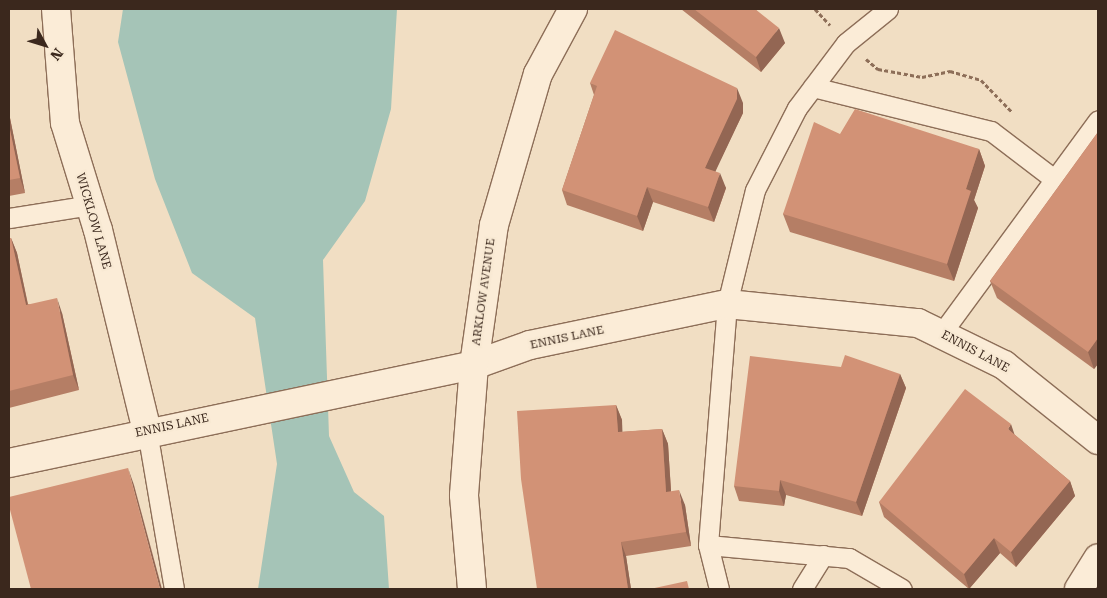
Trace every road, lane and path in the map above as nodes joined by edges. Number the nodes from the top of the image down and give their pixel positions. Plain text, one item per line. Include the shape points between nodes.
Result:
1 (56, 9) edge
2 (572, 9) edge
3 (815, 9) edge
4 (888, 9) edge
5 (835, 31) dead end
6 (864, 56) dead end
7 (813, 87) junction
8 (1019, 120) dead end
9 (1098, 120) edge
10 (1054, 179) junction
11 (90, 205) junction
12 (9, 218) edge
13 (727, 304) junction
14 (941, 334) junction
15 (474, 365) junction
16 (147, 431) junction
17 (1098, 440) edge
18 (9, 463) edge
19 (708, 544) junction
20 (822, 555) junction
21 (1098, 558) edge
22 (174, 589) edge
23 (472, 589) edge
24 (719, 589) edge
25 (802, 589) edge
26 (902, 589) edge
27 (1079, 589) edge

1 - 11 street, WICKLOW LANE via 65,123
2 - 15 street, ARKLOW AVENUE via 538,74 494,225
3 - 5 path
4 - 7 lane via 846,43
6 - 8 path via 878,69 922,77 950,71 981,80
7 - 10 lane via 991,131
7 - 13 lane via 755,190
9 - 10 lane
10 - 14 lane
11 - 12 lane
11 - 16 street, WICKLOW LANE
13 - 14 street, ENNIS LANE via 918,323
13 - 15 street, ENNIS LANE via 530,346
13 - 19 lane
14 - 17 street, ENNIS LANE via 1004,365
15 - 16 street, ENNIS LANE
15 - 23 street, ARKLOW AVENUE via 464,495
16 - 18 street, ENNIS LANE
16 - 22 lane
19 - 20 lane
19 - 24 lane
20 - 25 lane
20 - 26 lane via 849,558
21 - 27 street

